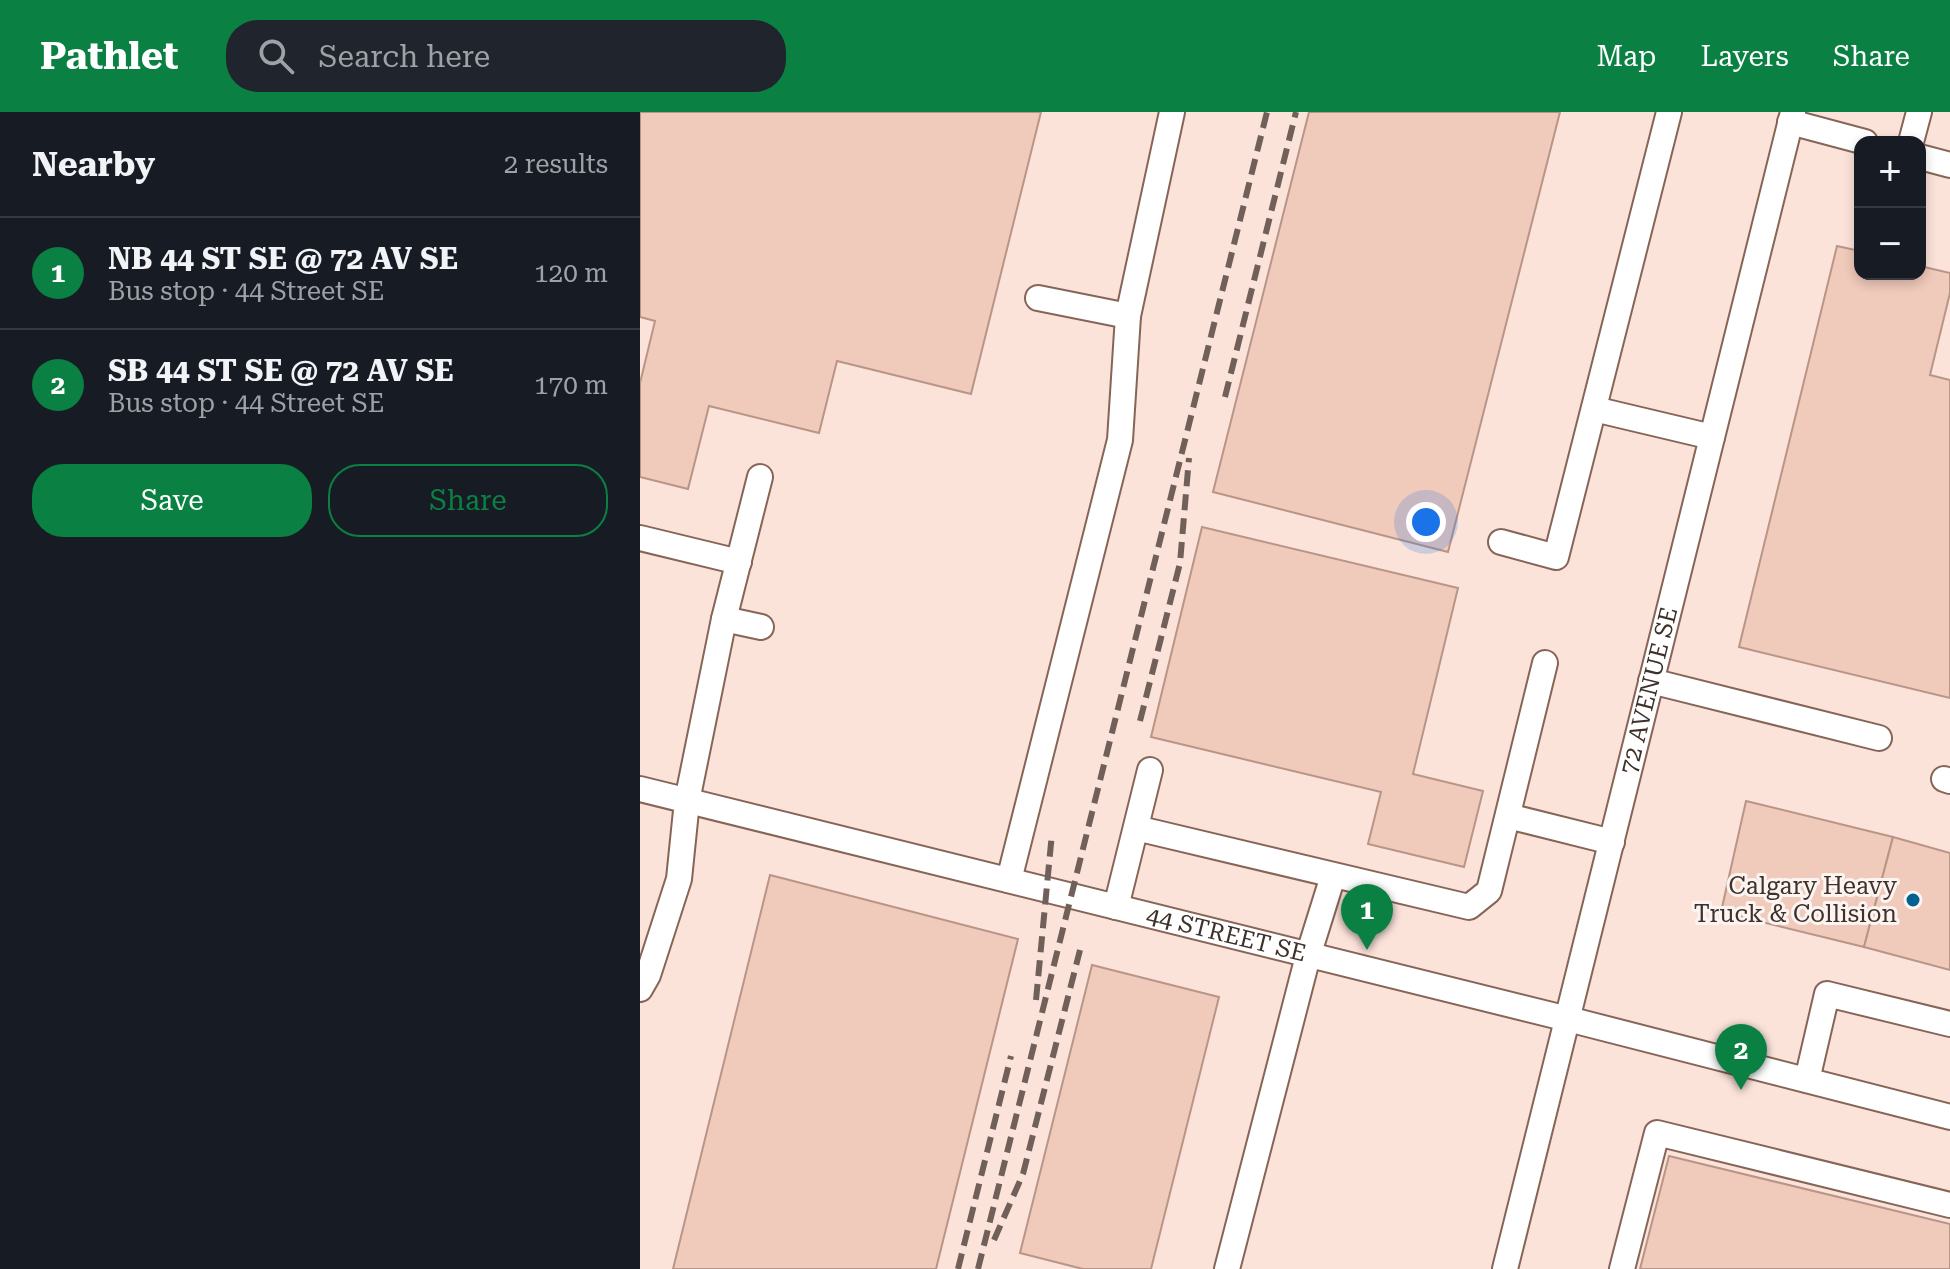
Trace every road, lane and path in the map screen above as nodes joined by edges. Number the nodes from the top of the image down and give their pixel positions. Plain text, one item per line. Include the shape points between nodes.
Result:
1 (1172, 112) edge
2 (1669, 112) edge
3 (1919, 112) edge
4 (1791, 117) edge
5 (1913, 136) edge
6 (1854, 138) edge
7 (1926, 159) edge
8 (1950, 165) edge
9 (1038, 298) dead end
10 (1128, 316) junction
11 (1594, 409) junction
12 (1712, 437) junction
13 (760, 477) dead end
14 (640, 538) edge
15 (1501, 542) dead end
16 (739, 562) junction
17 (724, 619) junction
18 (761, 627) dead end
19 (1545, 663) dead end
20 (1651, 681) junction
21 (1879, 738) dead end
22 (1150, 770) dead end
23 (640, 789) edge
24 (687, 801) junction
25 (1508, 816) junction
26 (1136, 828) junction
27 (1612, 842) junction
28 (1333, 876) junction
29 (1009, 880) junction
30 (1116, 907) junction
31 (1308, 956) junction
32 (640, 989) edge
33 (1568, 1019) junction
34 (1950, 1024) edge
35 (1807, 1080) junction
36 (1950, 1117) edge
37 (1950, 1205) edge
38 (1227, 1269) edge
39 (1505, 1269) edge
40 (1622, 1269) edge

1 - 10 street
2 - 11 street
3 - 5 street
4 - 6 street
4 - 12 street, 72 AVENUE SE
7 - 8 street
9 - 10 street
10 - 29 street via 1120,440
11 - 12 street
11 - 15 street via 1556,557
12 - 20 street, 72 AVENUE SE
13 - 16 street
14 - 16 street
16 - 17 street
17 - 18 street
17 - 24 street
19 - 25 street
20 - 21 street
20 - 27 street, 72 AVENUE SE
22 - 26 street
23 - 24 street, 44 STREET SE
24 - 29 street, 44 STREET SE
24 - 32 street via 679,879
25 - 27 street
25 - 28 street via 1489,891 1469,907
26 - 28 street
26 - 30 street
27 - 33 street, 72 AVENUE SE
28 - 31 street
29 - 30 street, 44 STREET SE
30 - 31 street, 44 STREET SE
31 - 33 street, 44 STREET SE
31 - 38 street
33 - 35 street, 44 STREET SE
33 - 39 street, 72 AVENUE SE
34 - 35 street via 1827,994
35 - 36 street, 44 STREET SE
37 - 40 street via 1657,1133

